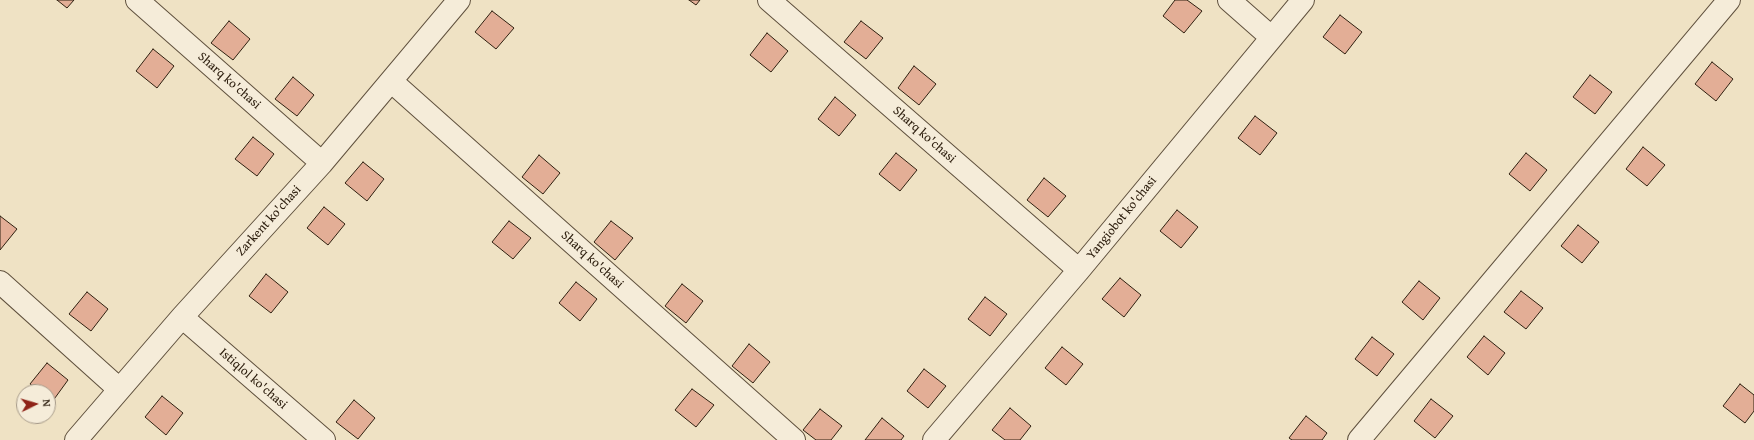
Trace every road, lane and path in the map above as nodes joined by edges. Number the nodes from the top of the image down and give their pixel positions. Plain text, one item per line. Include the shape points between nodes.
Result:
1 (137, 0) edge
2 (459, 0) edge
3 (769, 0) edge
4 (1229, 0) edge
5 (1303, 0) edge
6 (1729, 0) edge
7 (1271, 37) junction
8 (391, 81) junction
9 (322, 163) junction
10 (1079, 270) junction
11 (0, 282) edge
12 (182, 317) junction
13 (119, 389) junction
14 (76, 440) edge
15 (324, 440) edge
16 (794, 440) edge
17 (934, 440) edge
18 (1359, 440) edge

1 - 9 street, Sharq ko'chasi
2 - 8 street, Zarkent ko'chasi
3 - 10 street, Sharq ko'chasi
4 - 7 street
5 - 7 street, Yangiobot ko'chasi
6 - 18 street
7 - 10 street, Yangiobot ko'chasi
8 - 9 street, Zarkent ko'chasi
8 - 16 street, Sharq ko'chasi
9 - 12 street, Zarkent ko'chasi
10 - 17 street, Yangiobot ko'chasi
11 - 13 street
12 - 13 street, Zarkent ko'chasi
12 - 15 street, Istiqlol ko'chasi
13 - 14 street, Zarkent ko'chasi

